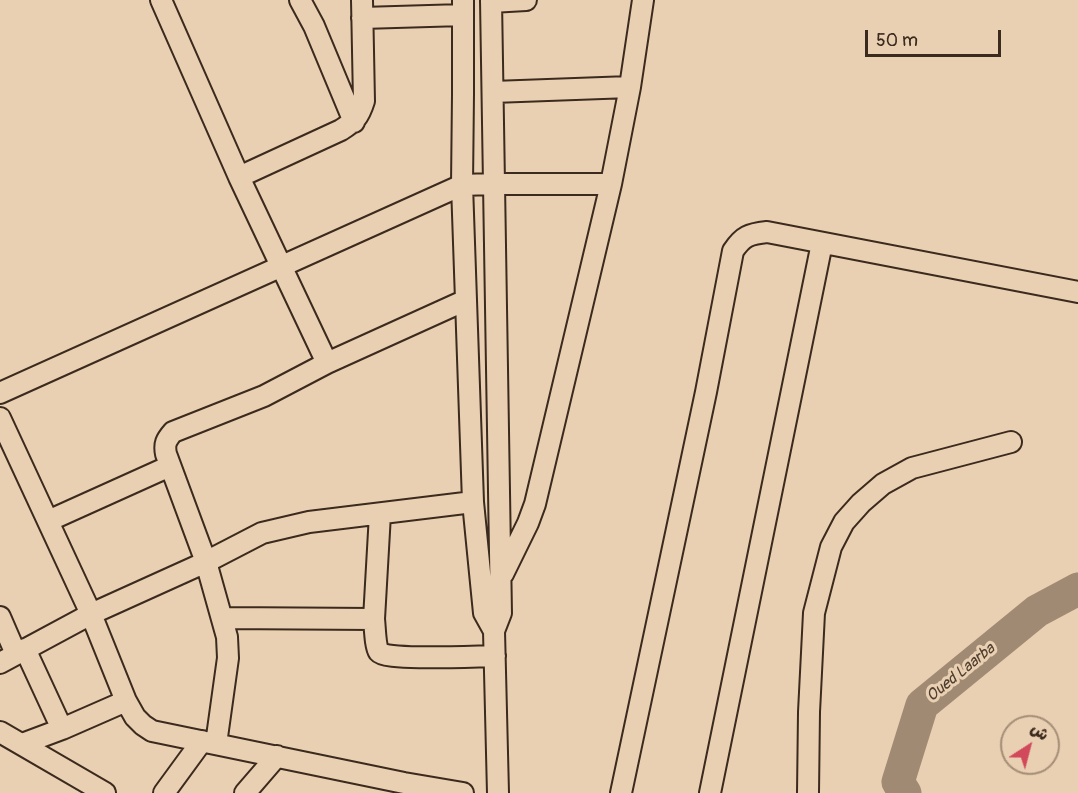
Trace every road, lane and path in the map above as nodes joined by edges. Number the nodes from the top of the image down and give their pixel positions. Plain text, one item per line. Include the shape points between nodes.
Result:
1 (161, 0) edge
2 (300, 0) edge
3 (526, 0) edge
4 (643, 0) edge
5 (491, 1) edge
6 (463, 7) edge
7 (362, 9) edge
8 (630, 87) junction
9 (493, 92) junction
10 (354, 122) junction
11 (239, 177) junction
12 (493, 184) junction
13 (611, 184) junction
14 (462, 185) junction
15 (822, 243) junction
16 (281, 267) junction
17 (1078, 292) edge
18 (466, 300) junction
19 (327, 363) junction
20 (0, 393) edge
21 (0, 417) edge
22 (1011, 442) dead end
23 (170, 466) junction
24 (473, 502) junction
25 (380, 514) junction
26 (48, 521) junction
27 (206, 562) junction
28 (500, 580) junction
29 (92, 614) junction
30 (0, 617) edge
31 (222, 618) junction
32 (374, 619) junction
33 (494, 631) junction
34 (14, 655) edge
35 (495, 656) junction
36 (126, 700) junction
37 (62, 729) junction
38 (0, 732) edge
39 (209, 742) junction
40 (22, 744) junction
41 (277, 756) junction
42 (401, 788) edge
43 (105, 793) edge
44 (164, 793) edge
45 (245, 793) edge
46 (463, 793) edge
47 (498, 793) edge
48 (621, 793) edge
49 (710, 793) edge
50 (808, 793) edge

1 - 11 street
2 - 10 street
3 - 5 street
4 - 8 street
5 - 9 street
6 - 7 street
6 - 14 street
7 - 10 street via 364,101
8 - 9 street
8 - 13 street
9 - 12 street
10 - 11 street
11 - 16 street
12 - 13 street
12 - 14 street
12 - 28 street
13 - 28 street via 535,504
14 - 16 street
14 - 18 street
15 - 17 street
15 - 48 street via 753,233 738,242 733,251
15 - 49 street
16 - 19 street
16 - 20 street
18 - 19 street
18 - 24 street
19 - 23 street via 264,396 173,432 165,445
21 - 26 street
22 - 50 street via 912,468 884,484 844,522 831,547 814,613
23 - 26 street
23 - 27 street
24 - 25 street
24 - 33 street via 484,613
25 - 27 street via 309,522 262,533
25 - 32 street
26 - 29 street
27 - 29 street
27 - 31 street
28 - 33 street via 501,613
29 - 34 street
29 - 36 street
30 - 34 street
31 - 32 street
31 - 39 street via 228,658
32 - 35 street via 377,648 383,655
33 - 35 street
34 - 37 street
35 - 47 street
36 - 37 street
36 - 39 street via 135,717 152,731
37 - 40 street
38 - 40 street
39 - 41 street
39 - 44 street
40 - 43 street
41 - 42 street
41 - 45 street
42 - 46 street

